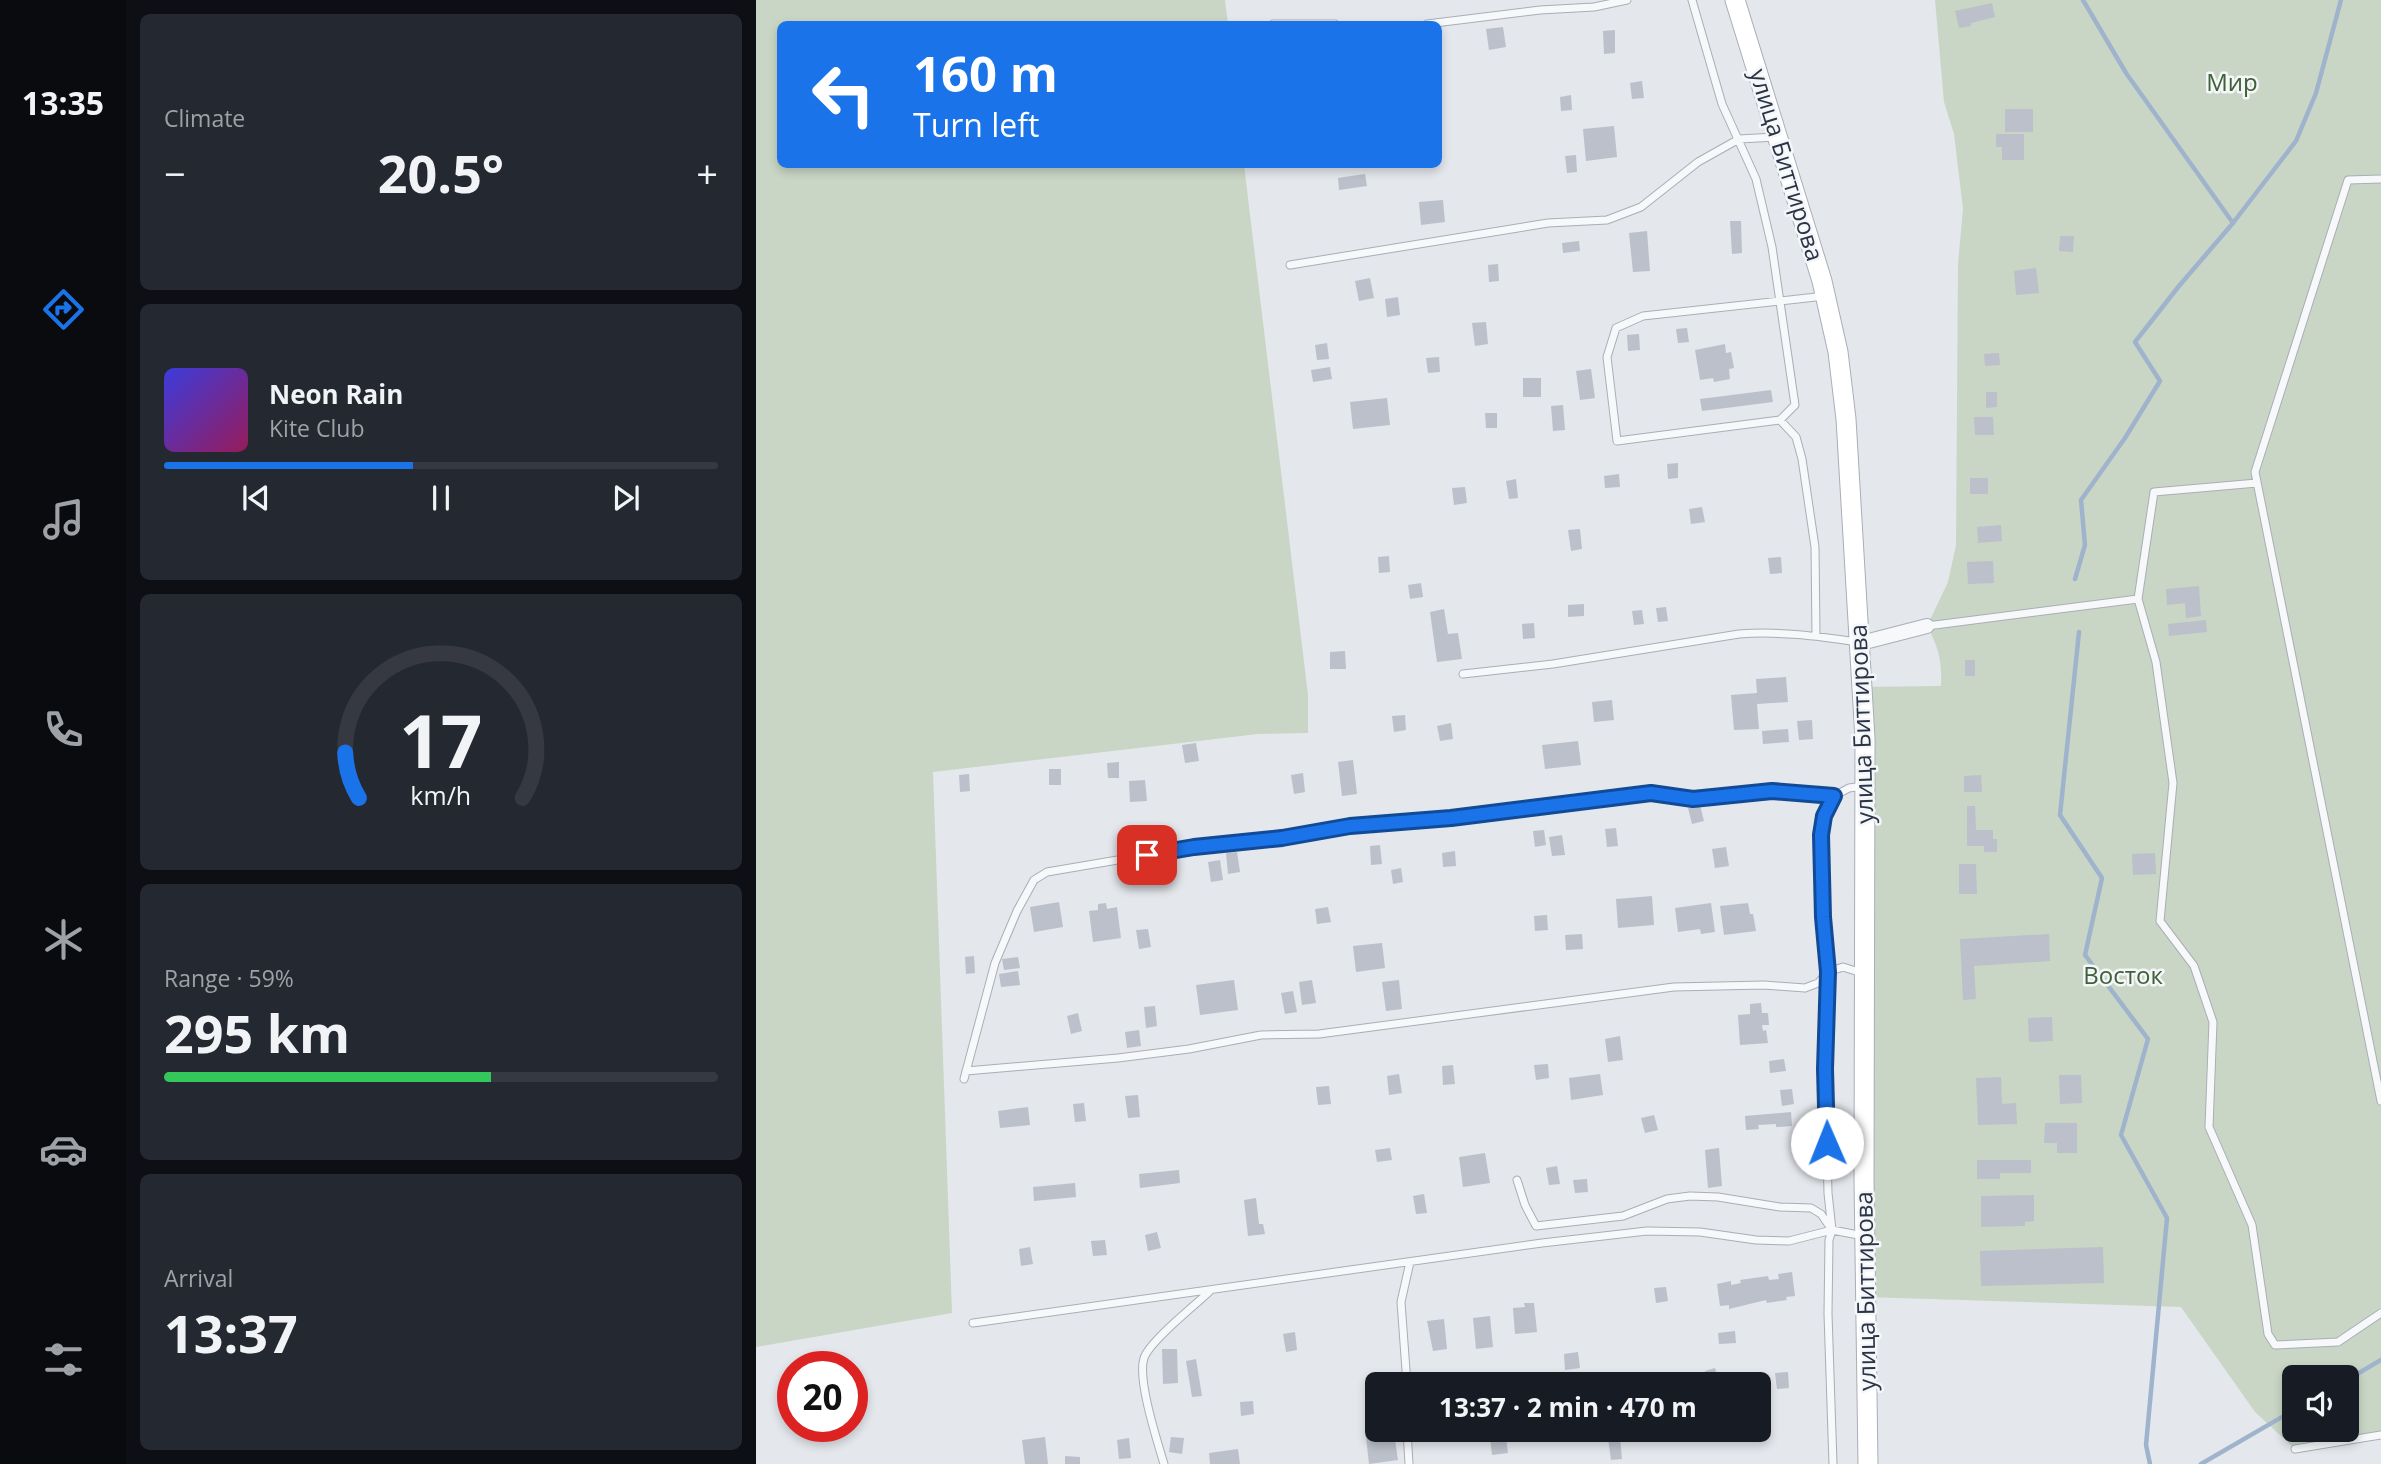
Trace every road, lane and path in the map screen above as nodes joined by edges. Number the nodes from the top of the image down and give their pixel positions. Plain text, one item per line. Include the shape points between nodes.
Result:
1 (1627, 0) edge
2 (1692, 0) edge
3 (1735, 0) edge
4 (1442, 22) edge
5 (1779, 136) junction
6 (1739, 139) junction
7 (2381, 179) edge
8 (1290, 265) dead end
9 (1826, 296) junction
10 (1780, 301) junction
11 (1780, 420) junction
12 (2257, 483) junction
13 (2138, 599) junction
14 (1927, 625) joint
15 (1816, 636) junction
16 (1861, 643) junction
17 (1463, 674) dead end
18 (1865, 786) junction
19 (1834, 796) junction
20 (1828, 972) junction
21 (1865, 974) junction
22 (2381, 1101) edge
23 (1517, 1180) dead end
24 (1832, 1230) junction
25 (1865, 1236) junction
26 (1410, 1262) junction
27 (1209, 1291) junction
28 (2381, 1314) edge
29 (973, 1323) dead end
30 (1406, 1372) edge
31 (2381, 1435) edge
32 (1408, 1442) edge
33 (2295, 1449) dead end
34 (1164, 1464) edge
35 (1409, 1464) edge
36 (1833, 1464) edge
37 (1868, 1464) edge

1 - 4 lane
2 - 6 lane via 1722,104
3 - 5 street, улица Биттирова
5 - 6 lane
5 - 9 street, улица Биттирова
6 - 8 lane via 1698,162 1641,207 1607,220 1548,223
6 - 10 lane via 1756,179
7 - 12 lane via 2348,180 2255,472
9 - 10 lane
9 - 16 street, улица Биттирова via 1841,375
10 - 11 lane via 1795,405
10 - 11 lane via 1643,316 1616,328 1607,357 1617,441
11 - 15 lane via 1796,437 1802,459 1815,547
12 - 13 lane via 2154,492
12 - 22 lane
13 - 14 lane
13 - 28 lane via 2156,662 2173,783 2160,921 2194,966 2213,1022 2209,1127 2252,1225 2268,1334 2274,1345 2338,1342
14 - 16 street
15 - 16 lane
15 - 17 lane via 1768,631 1739,634
16 - 18 street, улица Биттирова
18 - 19 lane
18 - 21 street, улица Биттирова
19 - 20 lane via 1821,835
19 - 20 lane via 1772,791 1693,799 1651,793 1618,796 1350,826 1047,872 1034,880 995,963 965,1075 1674,987 1805,988
20 - 21 lane via 1843,967
20 - 24 lane via 1826,1082
21 - 25 street, улица Биттирова
23 - 24 lane via 1536,1226 1623,1216 1667,1199 1690,1196 1811,1208
24 - 25 lane
24 - 26 lane via 1789,1241 1647,1231
24 - 36 lane via 1828,1314
25 - 37 street, улица Биттирова
26 - 27 lane
26 - 30 lane via 1401,1302
27 - 29 lane
27 - 34 lane via 1145,1356 1142,1374
31 - 33 lane
32 - 35 lane

